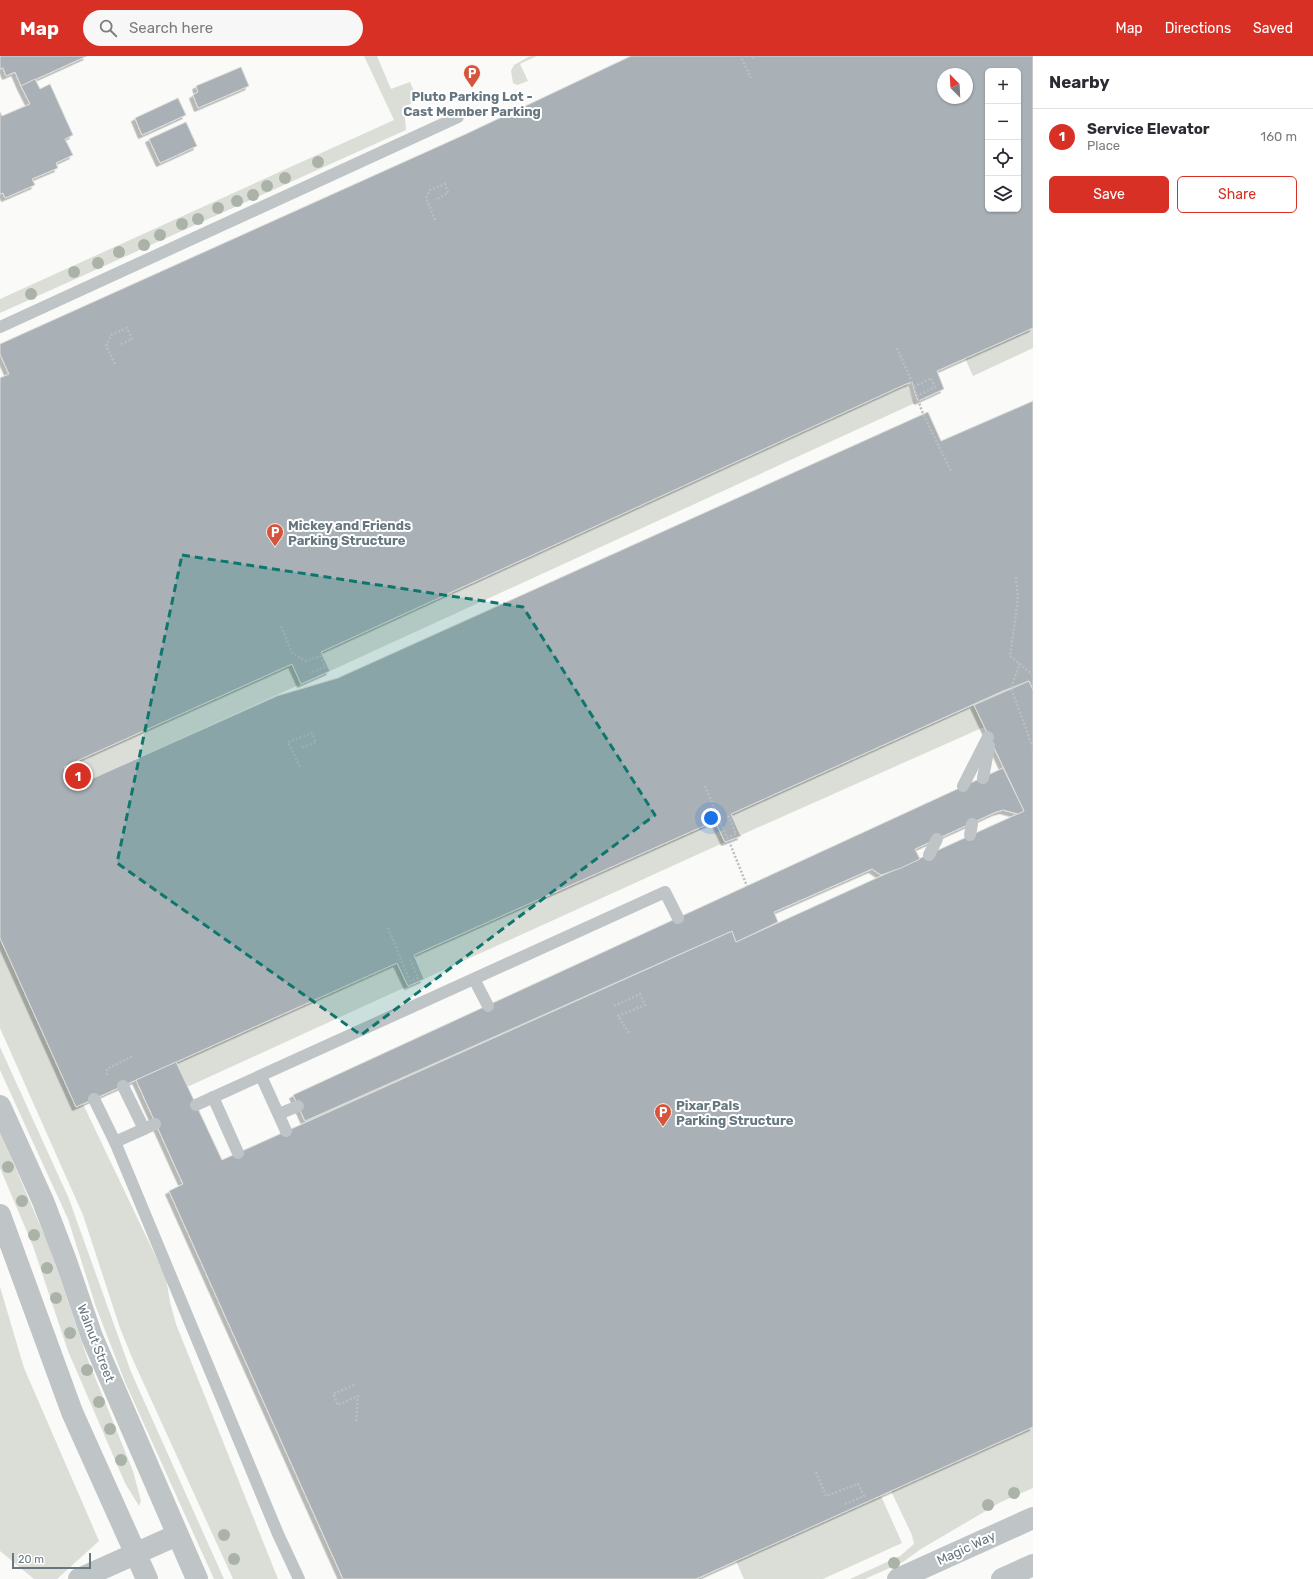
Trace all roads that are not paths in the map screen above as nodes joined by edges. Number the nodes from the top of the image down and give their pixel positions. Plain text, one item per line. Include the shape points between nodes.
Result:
1 (458, 117) dead end
2 (0, 327) edge
3 (983, 778) dead end
4 (964, 786) dead end
5 (937, 839) dead end
6 (929, 855) dead end
7 (678, 918) dead end
8 (474, 979) junction
9 (488, 1006) dead end
10 (261, 1076) junction
11 (123, 1086) dead end
12 (213, 1098) junction
13 (94, 1099) dead end
14 (196, 1105) dead end
15 (0, 1106) edge
16 (298, 1106) dead end
17 (279, 1114) junction
18 (155, 1124) dead end
19 (144, 1129) junction
20 (286, 1131) dead end
21 (115, 1142) junction
22 (238, 1153) dead end
23 (0, 1214) edge
24 (1033, 1518) edge
25 (177, 1535) junction
26 (135, 1554) junction
27 (1033, 1566) edge
28 (79, 1579) edge
29 (147, 1579) edge
30 (197, 1579) edge
31 (299, 1579) edge
32 (898, 1579) edge
33 (1002, 1579) edge

1 - 2 lane
3 - 4 lane via 989,739
5 - 6 lane
7 - 8 lane via 665,892
8 - 9 lane
8 - 10 lane
10 - 12 lane
10 - 17 lane
11 - 19 lane
12 - 14 lane
12 - 22 lane
13 - 21 lane
15 - 25 street, Walnut Street via 66,1261 92,1337
16 - 17 lane
17 - 20 lane
18 - 19 lane
19 - 21 lane
21 - 31 lane
23 - 26 street via 72,1412
24 - 32 street, Magic Way
25 - 26 street
25 - 30 street, Walnut Street
26 - 28 street
26 - 29 street
27 - 33 street

